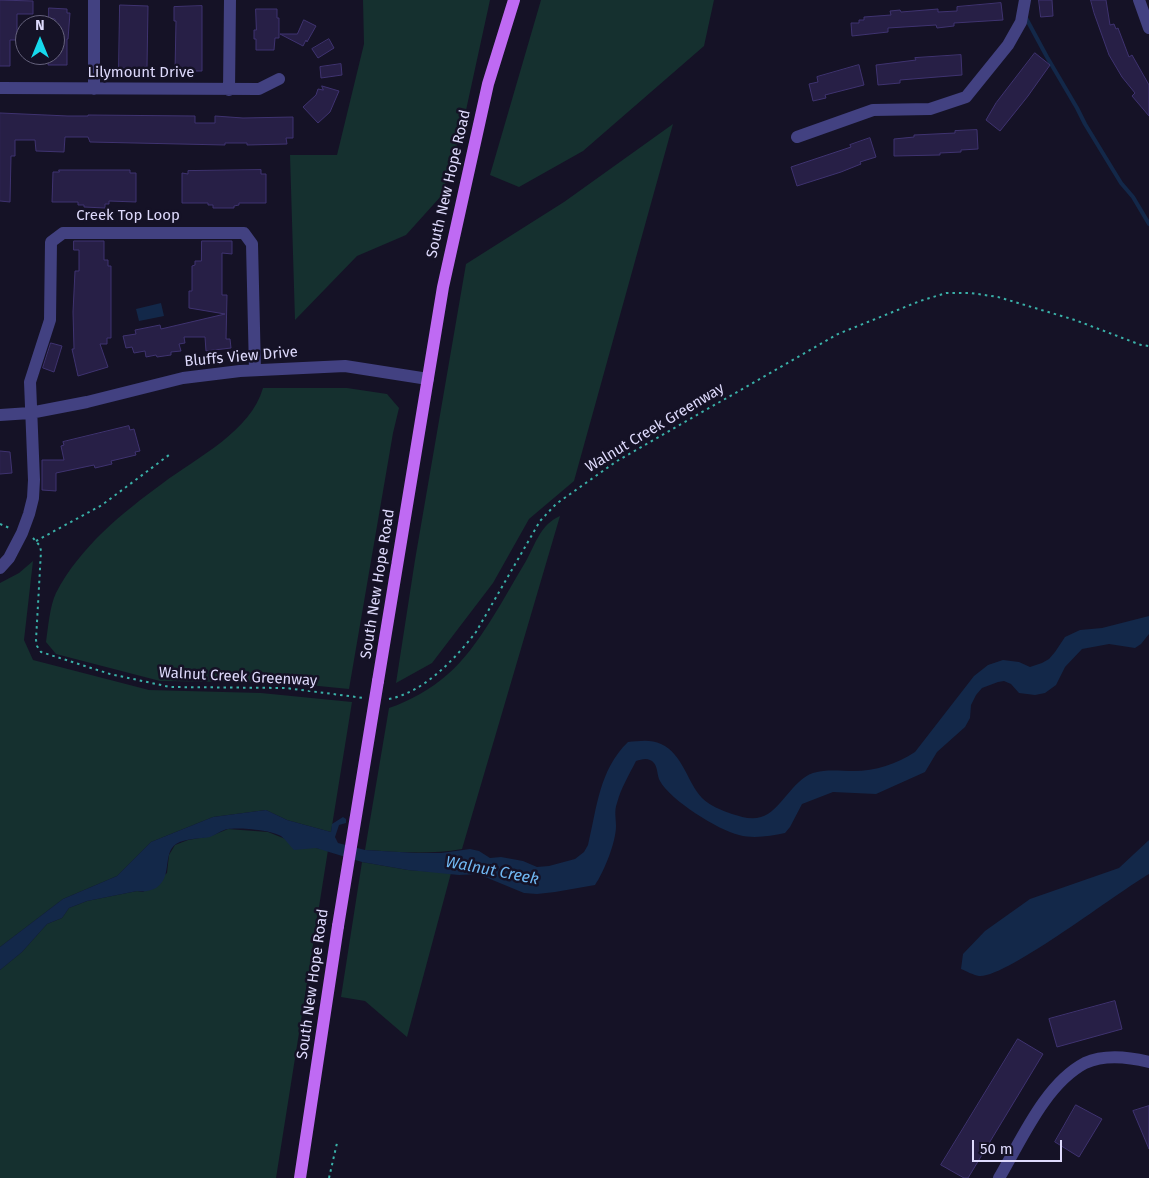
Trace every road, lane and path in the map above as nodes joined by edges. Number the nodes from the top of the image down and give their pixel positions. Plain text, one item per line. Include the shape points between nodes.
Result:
1 (94, 0) edge
2 (230, 0) edge
3 (514, 0) edge
4 (1025, 0) edge
5 (1139, 0) edge
6 (1149, 28) edge
7 (279, 79) dead end
8 (0, 88) edge
9 (94, 89) junction
10 (229, 90) junction
11 (797, 137) dead end
12 (1149, 346) edge
13 (255, 370) junction
14 (428, 379) junction
15 (30, 413) junction
16 (0, 415) edge
17 (169, 455) dead end
18 (0, 524) edge
19 (13, 529) dead end
20 (32, 537) dead end
21 (36, 541) junction
22 (0, 568) edge
23 (367, 698) dead end
24 (381, 699) dead end
25 (1149, 1062) edge
26 (337, 1143) dead end
27 (300, 1178) edge
28 (329, 1178) edge
29 (999, 1178) edge

1 - 9 street
2 - 10 street
3 - 14 main road, South New Hope Road via 488,84 443,287
4 - 11 street via 1022,22 1008,45 966,97 930,109 873,110
5 - 6 street
7 - 10 street, Lilymount Drive via 259,89
8 - 9 street, Lilymount Drive
9 - 10 street, Lilymount Drive
12 - 24 path, Walnut Creek Greenway via 998,297 971,293 946,293 920,301 838,334 617,461 556,504 540,521 476,632 462,649 425,682 398,696
13 - 14 street, Bluffs View Drive via 345,366
13 - 15 street, Bluffs View Drive via 183,378
13 - 15 street, Creek Top Loop via 252,244 244,232 63,232 51,242 50,320 30,382
14 - 27 main road, South New Hope Road, bridge
15 - 16 street, Bluffs View Drive
15 - 22 street via 34,480 29,514 9,558
17 - 21 path via 102,505
18 - 19 path
20 - 21 path
21 - 23 path, Walnut Creek Greenway via 42,558 36,629 37,646 41,652 110,674 170,687 286,688
25 - 29 street via 1130,1057 1105,1058 1086,1063 1064,1079 1044,1103
26 - 28 path

